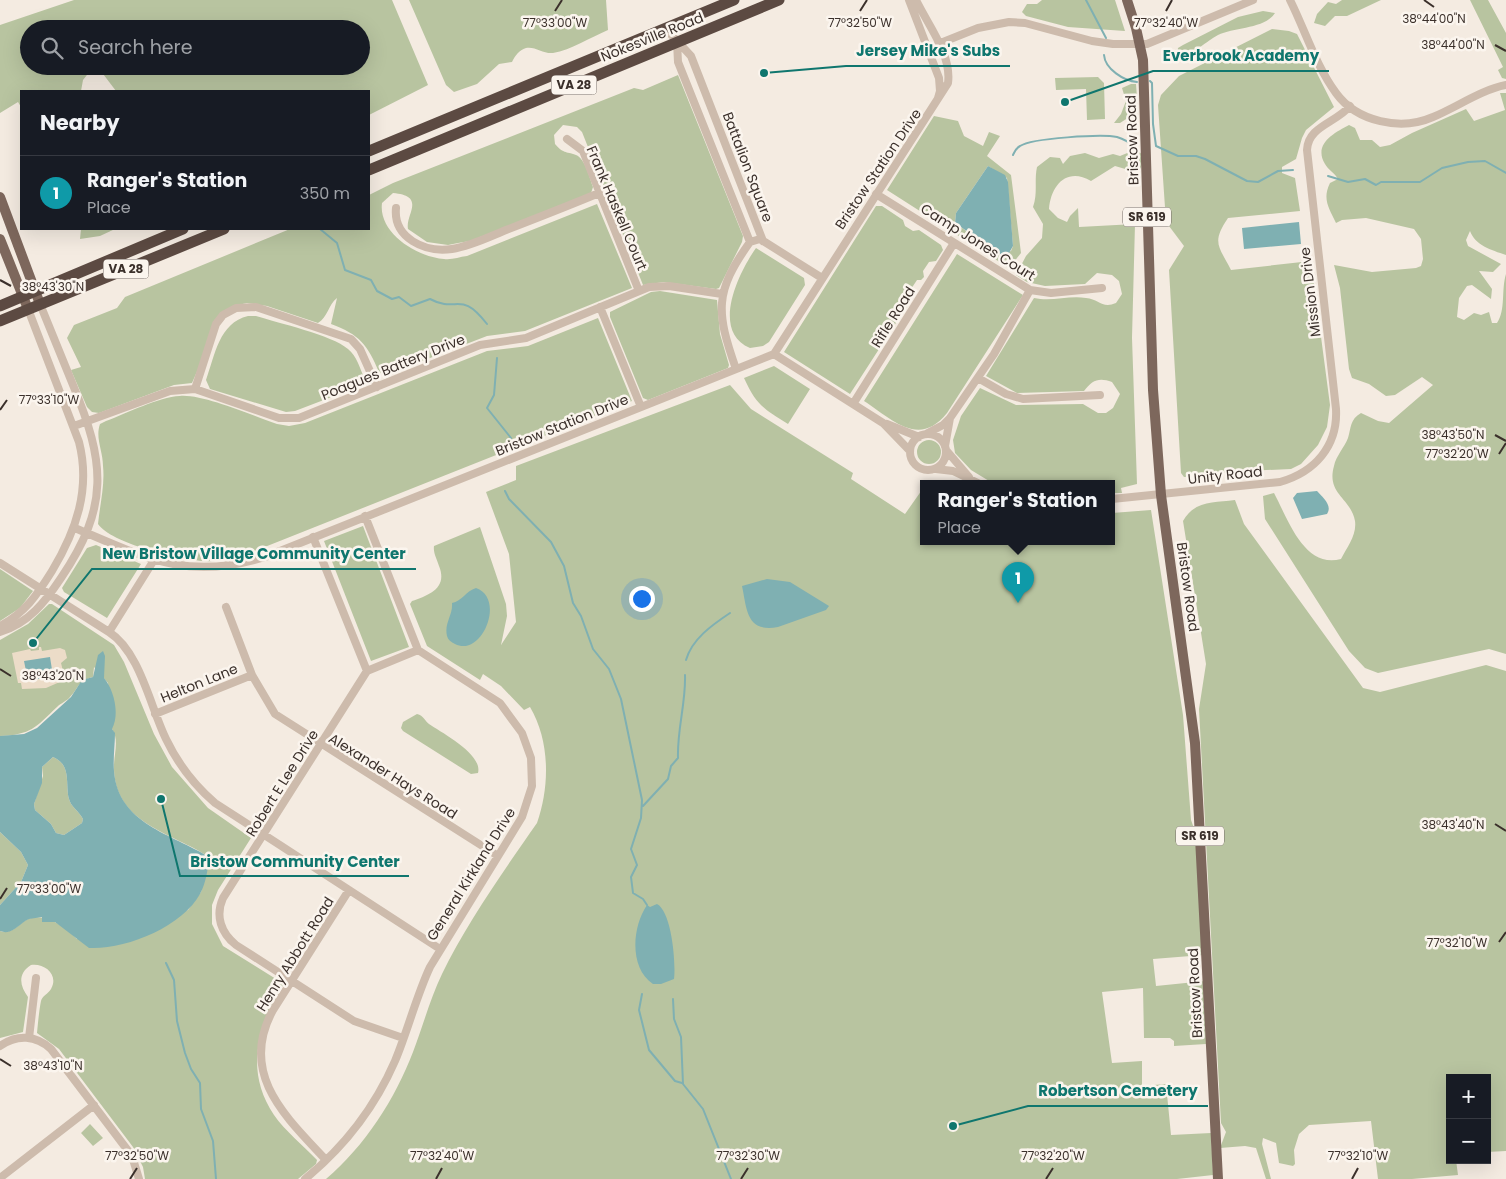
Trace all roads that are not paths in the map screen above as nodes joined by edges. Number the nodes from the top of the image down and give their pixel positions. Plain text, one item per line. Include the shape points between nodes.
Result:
1 (734, 0) edge
2 (780, 0) edge
3 (909, 0) edge
4 (916, 0) edge
5 (1127, 0) edge
6 (1253, 0) edge
7 (1290, 0) edge
8 (664, 28) junction
9 (677, 42) junction
10 (939, 44) junction
11 (1140, 45) junction
12 (928, 48) junction
13 (1506, 85) edge
14 (937, 103) junction
15 (1350, 106) junction
16 (567, 139) dead end
17 (370, 151) edge
18 (370, 170) edge
19 (599, 193) junction
20 (876, 194) junction
21 (0, 197) edge
22 (396, 208) dead end
23 (180, 230) edge
24 (222, 230) edge
25 (0, 239) edge
26 (763, 241) junction
27 (750, 242) junction
28 (954, 243) junction
29 (822, 278) junction
30 (1102, 288) dead end
31 (1030, 290) junction
32 (35, 291) junction
33 (639, 291) junction
34 (722, 294) junction
35 (22, 296) junction
36 (40, 304) junction
37 (0, 306) edge
38 (600, 307) junction
39 (28, 309) junction
40 (0, 321) edge
41 (774, 354) junction
42 (736, 369) junction
43 (978, 378) junction
44 (377, 387) junction
45 (195, 389) junction
46 (1100, 395) dead end
47 (853, 404) junction
48 (641, 407) junction
49 (950, 418) junction
50 (88, 421) junction
51 (883, 423) junction
52 (74, 426) junction
53 (923, 436) junction
54 (946, 448) junction
55 (910, 451) junction
56 (936, 469) junction
57 (1292, 478) joint
58 (971, 479) joint
59 (1161, 495) junction
60 (1115, 499) edge
61 (366, 516) junction
62 (75, 528) junction
63 (87, 533) junction
64 (313, 537) junction
65 (154, 560) junction
66 (0, 563) edge
67 (41, 589) junction
68 (50, 594) junction
69 (226, 607) dead end
70 (0, 626) edge
71 (0, 632) edge
72 (109, 632) junction
73 (418, 650) junction
74 (367, 671) junction
75 (252, 675) junction
76 (155, 714) junction
77 (321, 744) junction
78 (263, 835) junction
79 (498, 856) junction
80 (349, 890) junction
81 (440, 949) junction
82 (36, 978) dead end
83 (292, 981) junction
84 (28, 1038) junction
85 (404, 1038) junction
86 (0, 1046) edge
87 (94, 1105) junction
88 (326, 1160) junction
89 (0, 1178) edge
90 (139, 1179) edge
91 (305, 1179) edge
92 (1218, 1179) edge

1 - 8 highway, Nokesville Road / VA 28
2 - 9 highway, Nokesville Road / VA 28
3 - 12 street, Bristow Station Drive
4 - 10 street, Bristow Station Drive
5 - 11 main road, Bristow Road / SR 619
6 - 11 street via 1157,42
7 - 15 street via 1328,80 1339,97
8 - 9 street, Battalion Square
8 - 17 highway, Nokesville Road / VA 28
9 - 18 highway, Nokesville Road / VA 28
9 - 26 street, Battalion Square via 691,56
9 - 27 street, Battalion Square via 678,62
10 - 11 street via 978,28 1016,22 1092,41
10 - 12 street
10 - 14 street, Bristow Station Drive via 949,78
11 - 59 main road, Bristow Road / SR 619 via 1147,156 1153,390
12 - 14 street, Bristow Station Drive via 940,86
13 - 15 street via 1433,118 1412,124 1377,120
14 - 20 street, Bristow Station Drive
15 - 57 street, Mission Drive via 1338,118 1318,128 1307,141 1337,421 1321,458
16 - 19 street, Frank Haskell Court via 583,151
19 - 22 street via 471,244 444,250 423,246 408,238 398,227
19 - 33 street, Frank Haskell Court
20 - 28 street, Camp Jones Court
20 - 29 street, Bristow Station Drive
21 - 32 main road
23 - 32 highway, VA 28
24 - 36 highway, VA 28
25 - 35 main road
26 - 27 street via 756,238
26 - 29 street, Battalion Square
27 - 34 street via 730,272
28 - 31 street, Camp Jones Court
28 - 47 street, Rifle Road
29 - 41 street, Bristow Station Drive
30 - 31 street, Camp Jones Court via 1051,293
31 - 43 street
32 - 35 highway, VA 28
32 - 36 main road
33 - 34 street, Poagues Battery Drive via 669,286
33 - 38 street, Poagues Battery Drive
34 - 42 street via 723,327
35 - 37 highway, VA 28
35 - 39 main road
36 - 39 highway, VA 28
36 - 50 street
38 - 44 street, Poagues Battery Drive via 526,338 480,345
38 - 48 street
39 - 40 highway, VA 28
39 - 52 street
41 - 42 street, Bristow Station Drive
41 - 47 street
42 - 48 street, Bristow Station Drive
43 - 46 street via 1006,394 1023,399
43 - 49 street
44 - 45 street, Poagues Battery Drive via 299,418 285,420
44 - 45 street via 360,349 350,339 248,306 227,312 216,324
45 - 50 street, Poagues Battery Drive via 170,391
47 - 51 street
48 - 61 street, Bristow Station Drive
49 - 53 street
49 - 54 street
50 - 52 street, Poagues Battery Drive
50 - 63 street via 96,451 98,489
51 - 53 street
51 - 55 street
52 - 62 street via 83,473
53 - 54 street via 936,436
53 - 55 street
54 - 56 street via 944,462
54 - 58 street
55 - 56 street via 918,467
56 - 58 street via 946,469
57 - 59 street, Unity Road
59 - 60 street, Unity Road
59 - 92 main road, Bristow Road / SR 619 via 1195,743
61 - 64 street, Bristow Station Drive
61 - 73 street
62 - 63 street, Bristow Station Drive
62 - 67 street
63 - 65 street, Bristow Station Drive
63 - 68 street
64 - 65 street, Bristow Station Drive via 265,557 227,566 188,567
64 - 74 street
65 - 72 street
66 - 67 street
67 - 68 street
67 - 70 street via 26,609
68 - 71 street via 24,621
68 - 72 street
69 - 75 street, Alexander Hays Road
72 - 76 street via 129,651
73 - 74 street
73 - 79 street, General Kirkland Drive via 500,703 526,741 532,767 529,801
74 - 77 street, Robert E Lee Drive
75 - 76 street, Helton Lane
75 - 77 street, Alexander Hays Road via 274,714
76 - 78 street via 172,750 198,787 215,803
77 - 78 street, Robert E Lee Drive
77 - 79 street, Alexander Hays Road
78 - 80 street
78 - 83 street, Robert E Lee Drive via 223,898 220,920 225,934 236,946
79 - 81 street, General Kirkland Drive
80 - 81 street
80 - 83 street, Henry Abbott Road
81 - 85 street, General Kirkland Drive via 420,988
82 - 84 street
83 - 85 street, Robert E Lee Drive via 354,1021
83 - 88 street, Henry Abbott Road via 267,1023 262,1048 263,1069 267,1086 279,1108
84 - 86 street via 17,1038
84 - 87 street via 51,1049
85 - 88 street, General Kirkland Drive via 374,1102
87 - 89 street
87 - 90 street via 132,1156
88 - 91 street, General Kirkland Drive

